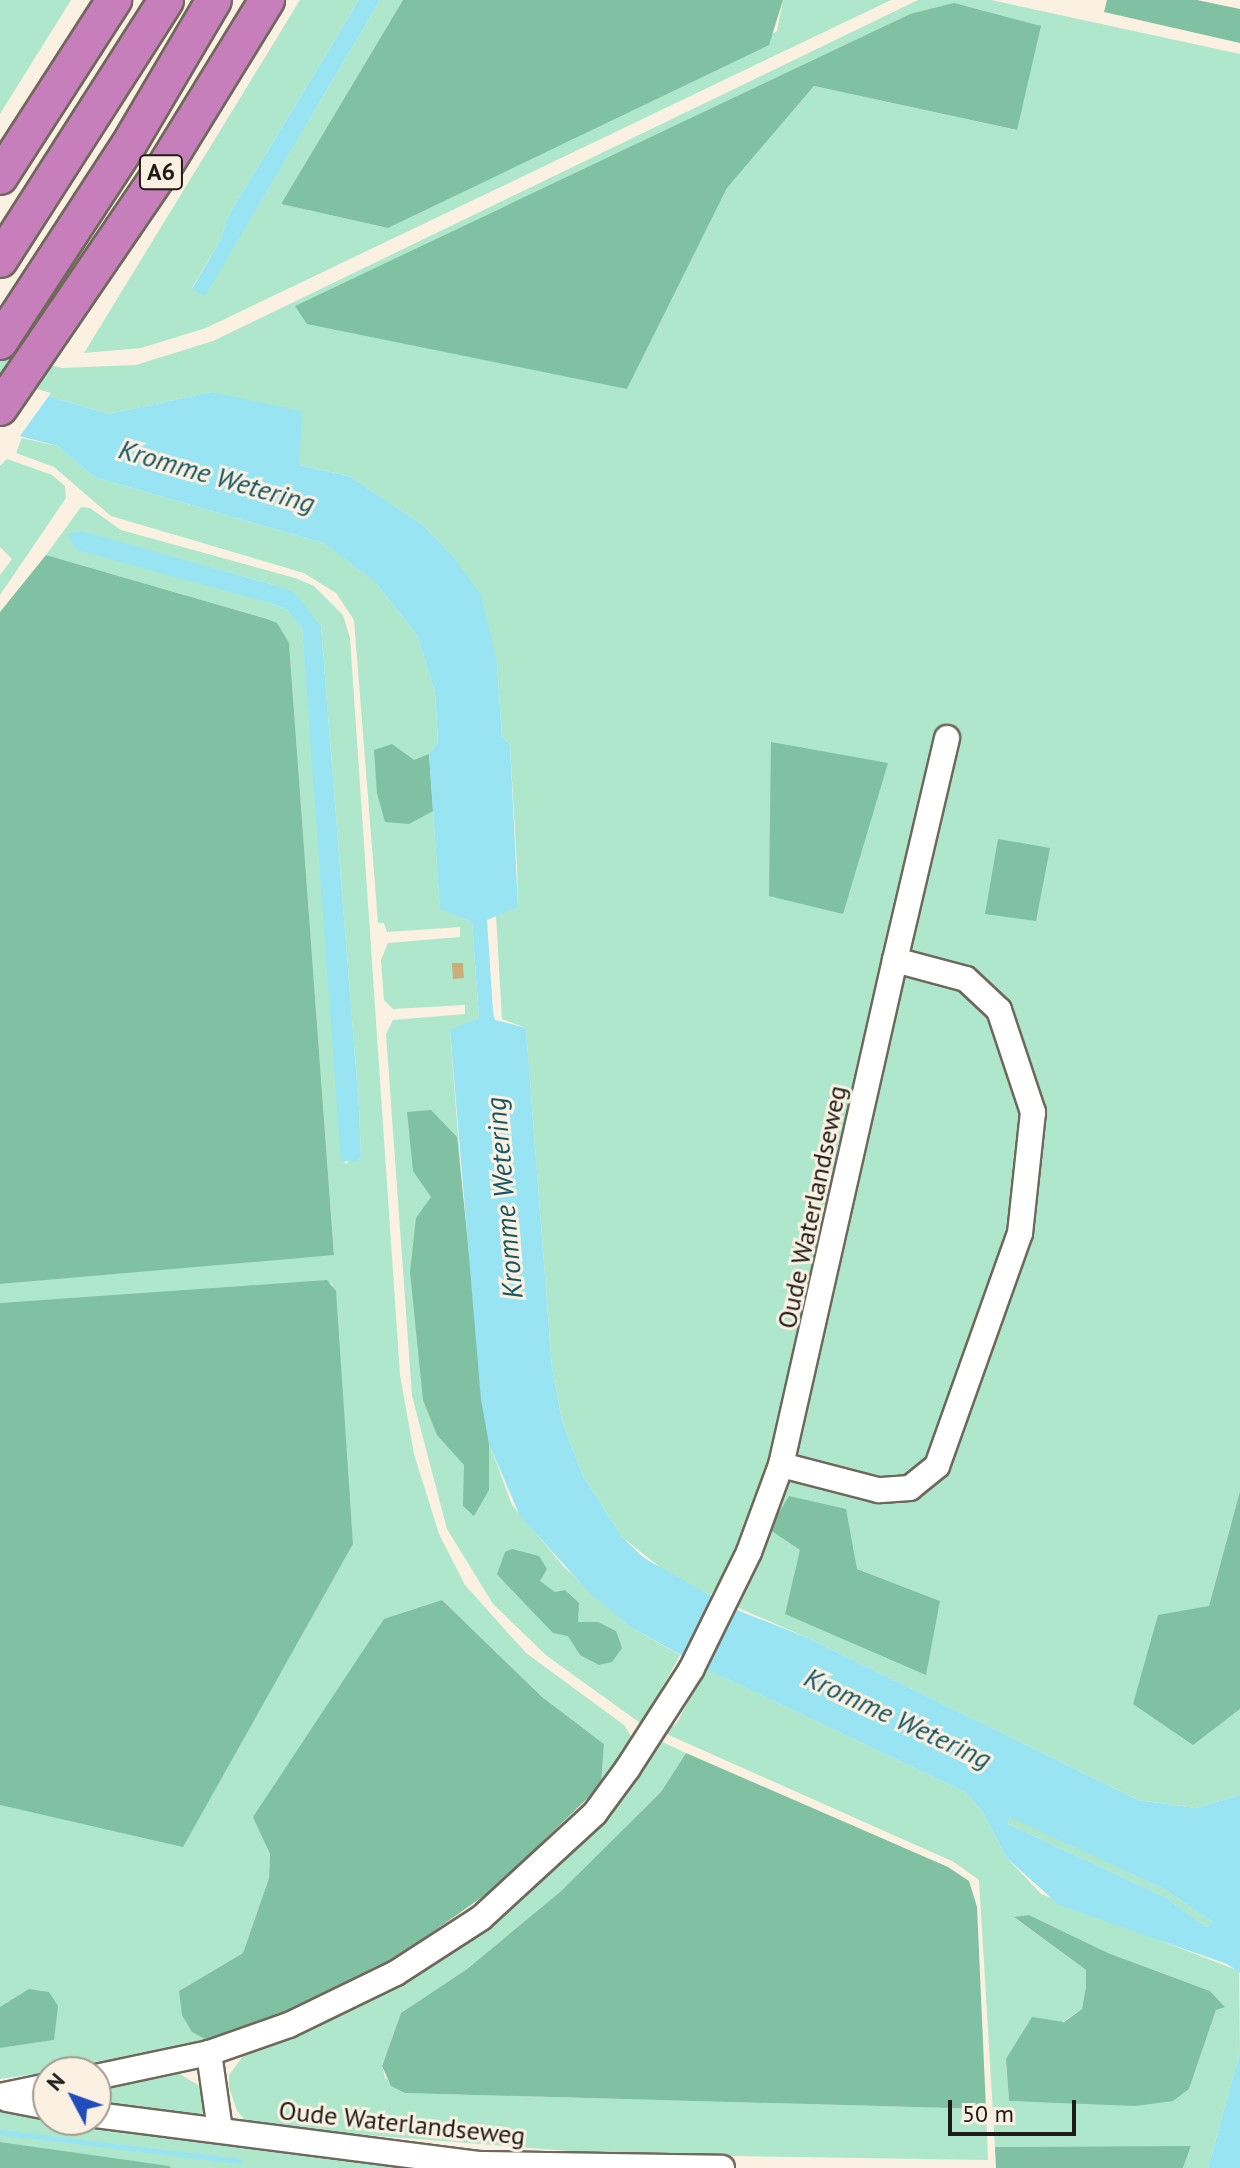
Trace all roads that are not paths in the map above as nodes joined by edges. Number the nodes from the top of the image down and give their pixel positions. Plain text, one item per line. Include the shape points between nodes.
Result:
1 (114, 0) edge
2 (166, 0) edge
3 (214, 0) edge
4 (267, 0) edge
5 (0, 177) edge
6 (0, 260) edge
7 (5, 335) edge
8 (0, 408) edge
9 (947, 738) dead end
10 (895, 960) junction
11 (781, 1465) junction
12 (209, 2053) junction
13 (112, 2074) edge
14 (32, 2090) edge
15 (0, 2097) edge
16 (32, 2104) edge
17 (112, 2117) edge
18 (220, 2130) junction
19 (722, 2168) edge

1 - 5 highway
2 - 6 highway
3 - 7 highway, A6 via 128,146
4 - 8 highway, A6 via 165,166
9 - 10 street, Oude Waterlandseweg
10 - 11 street, Oude Waterlandseweg
10 - 11 street via 966,979 999,1010 1033,1112 1020,1233 937,1466 910,1488 878,1490
11 - 12 street, Oude Waterlandseweg via 691,1670 595,1813 481,1918 396,1973 289,2025
12 - 13 street, Oude Waterlandseweg
12 - 18 street
14 - 15 street
15 - 16 street
17 - 18 street, Oude Waterlandseweg
18 - 19 street, Oude Waterlandseweg via 480,2164

